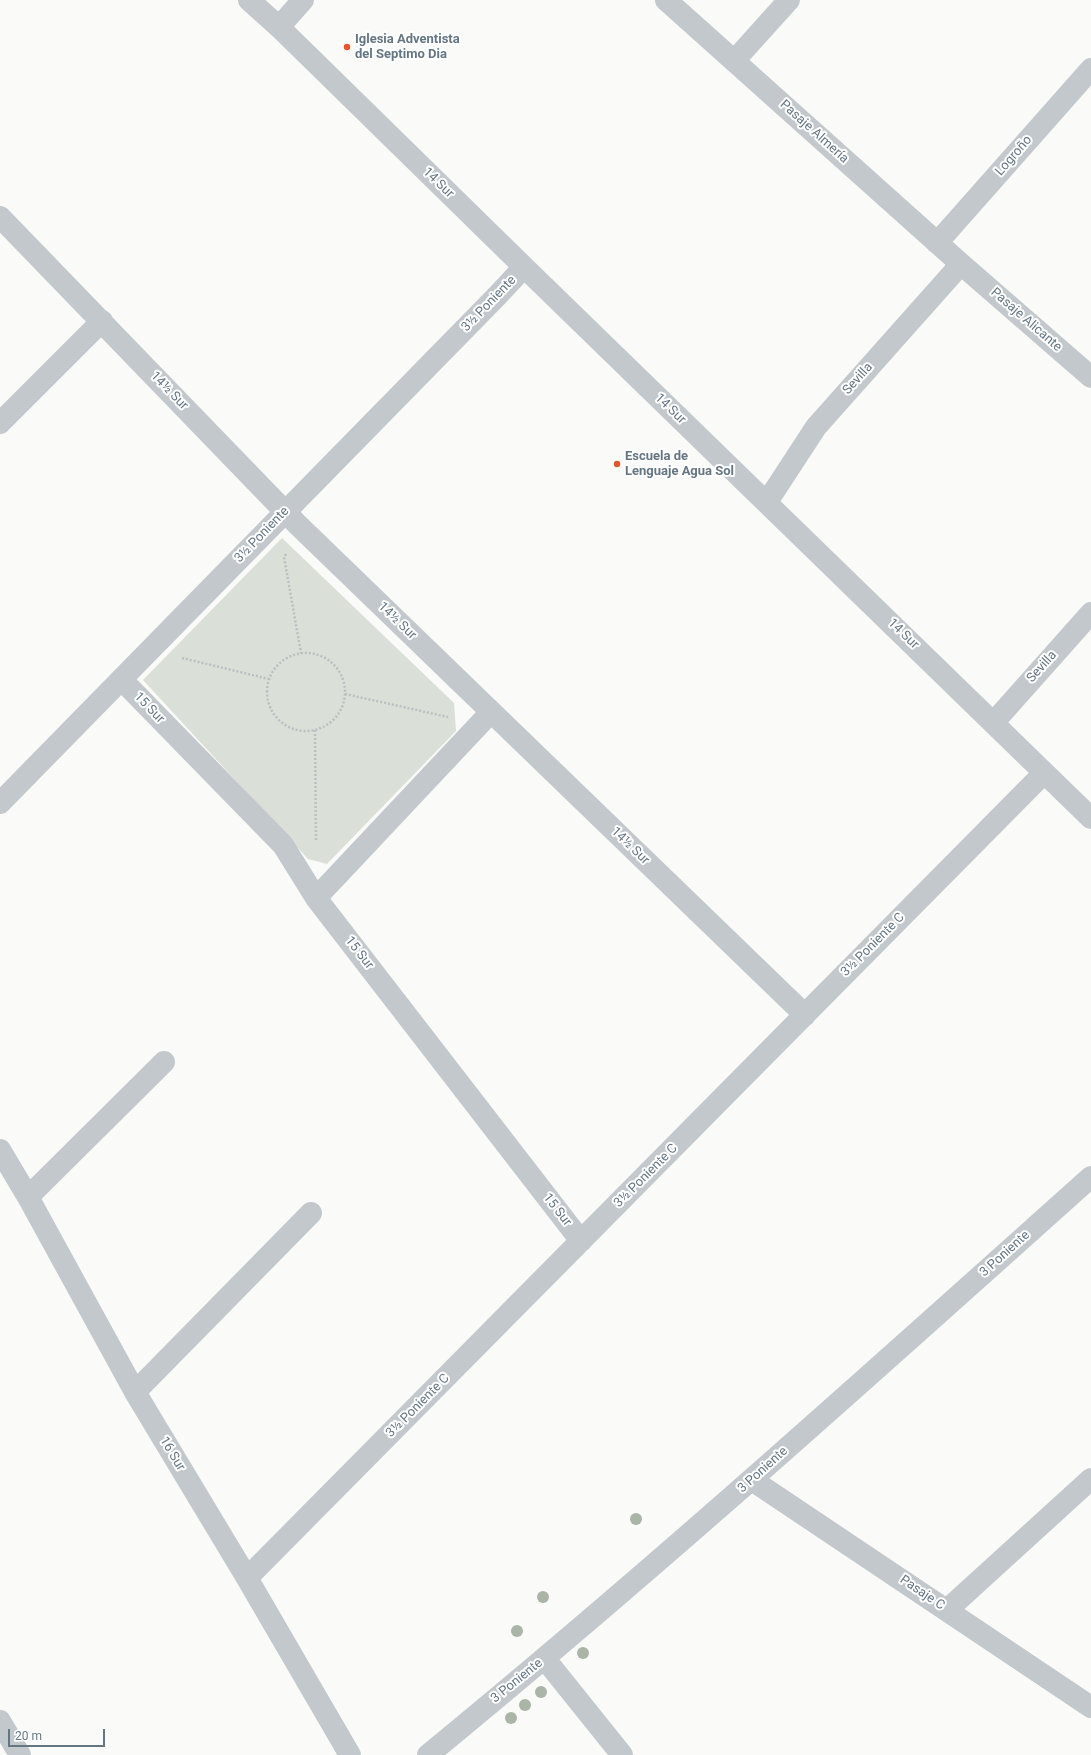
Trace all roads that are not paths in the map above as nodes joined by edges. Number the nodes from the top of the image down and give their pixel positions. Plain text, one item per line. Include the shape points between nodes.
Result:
1 (249, 0) edge
2 (303, 0) edge
3 (666, 0) edge
4 (789, 0) edge
5 (279, 27) junction
6 (734, 61) junction
7 (1091, 69) edge
8 (0, 217) edge
9 (937, 243) junction
10 (961, 264) junction
11 (524, 267) junction
12 (102, 321) junction
13 (1091, 377) edge
14 (0, 423) edge
15 (767, 502) junction
16 (292, 518) junction
17 (1091, 613) edge
18 (122, 680) junction
19 (491, 712) junction
20 (994, 722) junction
21 (1044, 773) junction
22 (0, 803) edge
23 (1091, 818) edge
24 (316, 898) junction
25 (805, 1014) junction
26 (164, 1062) dead end
27 (0, 1150) edge
28 (1091, 1177) edge
29 (28, 1197) junction
30 (311, 1213) dead end
31 (581, 1241) junction
32 (136, 1392) junction
33 (1091, 1479) edge
34 (752, 1480) junction
35 (247, 1578) junction
36 (947, 1610) junction
37 (545, 1659) junction
38 (1091, 1707) edge
39 (0, 1721) edge
40 (20, 1755) edge
41 (350, 1755) edge
42 (428, 1755) edge
43 (622, 1755) edge

1 - 5 street, 14 Sur
2 - 5 street
3 - 6 street, Pasaje Almería
4 - 6 street
5 - 11 street, 14 Sur
6 - 9 street, Pasaje Almería
7 - 9 street, Logroño
8 - 12 street, 14½ Sur
9 - 10 street, Pasaje Almería
10 - 13 street, Pasaje Alicante
10 - 15 street, Sevilla via 816,427
11 - 15 street, 14 Sur
11 - 16 street, 3½ Poniente
12 - 14 street
12 - 16 street, 14½ Sur
15 - 20 street, 14 Sur
16 - 18 street, 3½ Poniente
16 - 19 street, 14½ Sur
17 - 20 street, Sevilla
18 - 22 street, 3½ Poniente
18 - 24 street, 15 Sur via 283,845
19 - 24 street
19 - 25 street, 14½ Sur
20 - 21 street, 14 Sur
21 - 23 street, 14 Sur
21 - 25 street, 3½ Poniente C
24 - 31 street, 15 Sur
25 - 31 street, 3½ Poniente C
26 - 29 street
27 - 29 street, 16 Sur
28 - 34 street, 3 Poniente
29 - 32 street, 16 Sur
30 - 32 street
31 - 35 street, 3½ Poniente C
32 - 35 street, 16 Sur
33 - 36 street
34 - 36 street, Pasaje C
34 - 37 street, 3 Poniente
35 - 41 street, 16 Sur
36 - 38 street, Pasaje C
37 - 42 street, 3 Poniente
37 - 43 street
39 - 40 street

